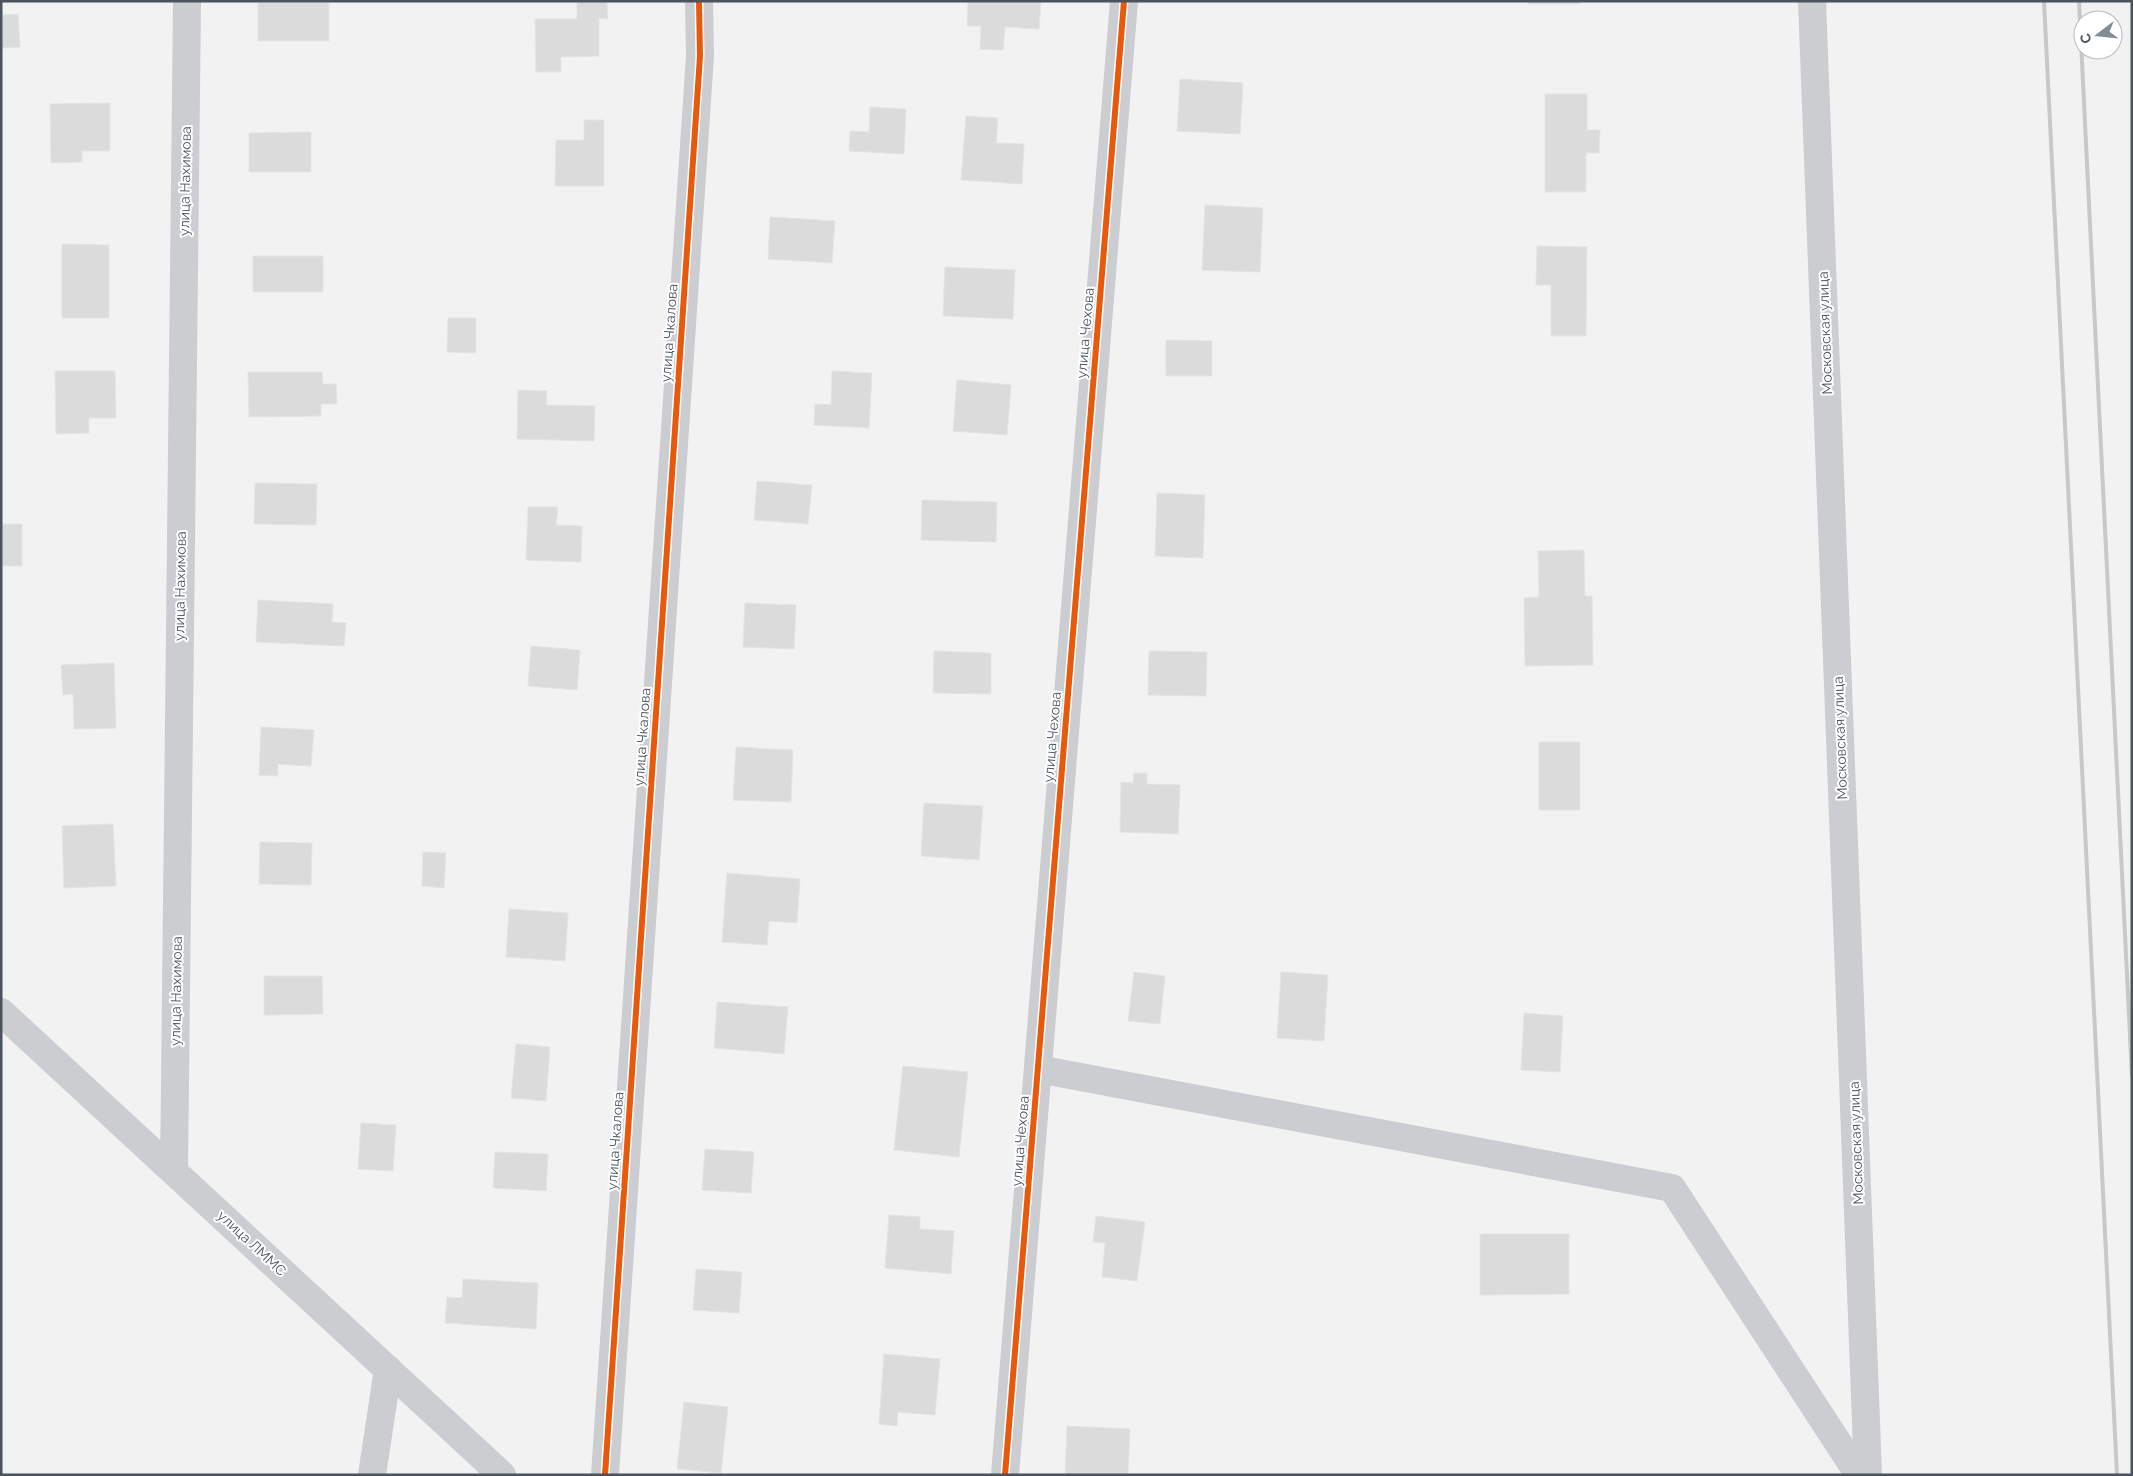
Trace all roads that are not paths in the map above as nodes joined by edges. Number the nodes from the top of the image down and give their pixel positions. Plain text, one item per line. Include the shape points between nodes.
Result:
1 (186, 1) edge
2 (700, 1) edge
3 (1124, 1) edge
4 (1812, 1) edge
5 (1, 1012) edge
6 (1038, 1069) junction
7 (174, 1172) junction
8 (388, 1369) junction
9 (372, 1475) edge
10 (502, 1475) edge
11 (605, 1475) edge
12 (1005, 1475) edge
13 (1859, 1475) edge
14 (1868, 1475) edge

1 - 7 street, улица Нахимова
2 - 11 street, улица Чкалова via 699,76
3 - 6 street, улица Чехова
4 - 14 street, Московская улица
5 - 7 street, улица ЛММС
6 - 12 street, улица Чехова
6 - 13 street via 1672,1188
7 - 8 street, улица ЛММС
8 - 9 street
8 - 10 street, улица ЛММС

